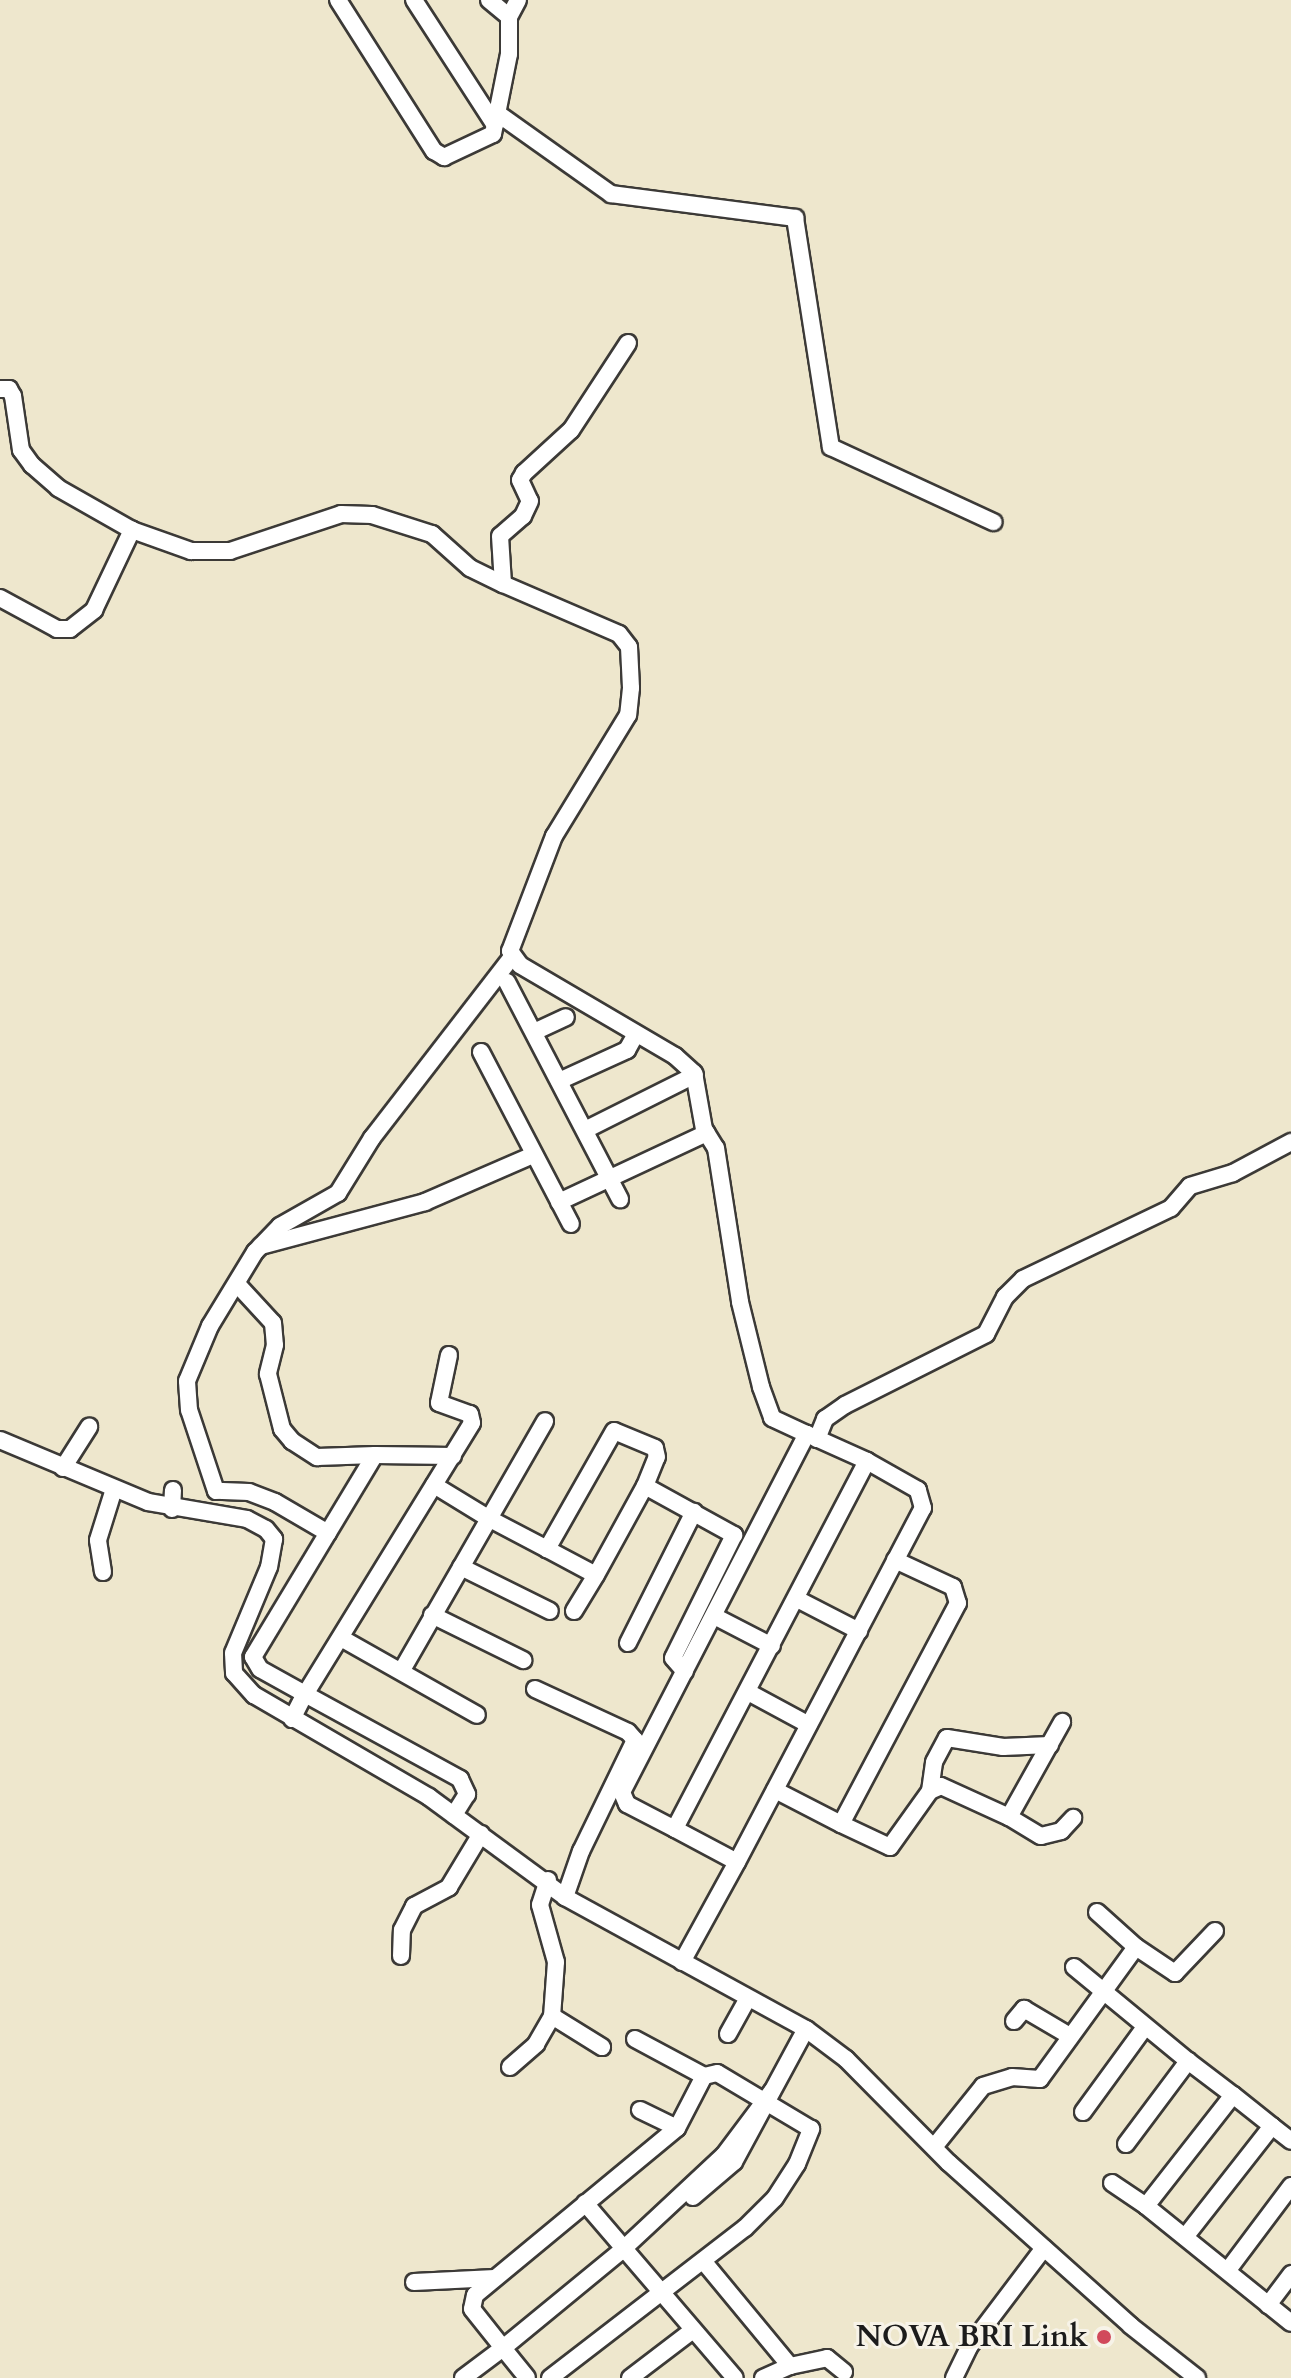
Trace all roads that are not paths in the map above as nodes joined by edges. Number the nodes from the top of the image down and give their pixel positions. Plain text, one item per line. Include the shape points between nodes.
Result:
1 (338, 0) edge
2 (414, 0) edge
3 (489, 0) edge
4 (518, 0) edge
5 (509, 17) junction
6 (496, 119) junction
7 (628, 343) dead end
8 (0, 389) edge
9 (993, 522) dead end
10 (132, 530) junction
11 (503, 584) junction
12 (0, 598) edge
13 (512, 957) junction
14 (507, 982) dead end
15 (566, 1017) dead end
16 (534, 1032) junction
17 (636, 1034) junction
18 (481, 1052) dead end
19 (695, 1075) junction
20 (559, 1081) junction
21 (585, 1130) junction
22 (707, 1133) junction
23 (1291, 1142) edge
24 (533, 1155) junction
25 (610, 1179) junction
26 (620, 1199) dead end
27 (559, 1202) junction
28 (571, 1224) dead end
29 (261, 1246) junction
30 (237, 1284) junction
31 (449, 1355) dead end
32 (545, 1421) dead end
33 (89, 1427) dead end
34 (812, 1436) junction
35 (0, 1440) edge
36 (375, 1455) junction
37 (453, 1456) junction
38 (867, 1461) junction
39 (63, 1468) junction
40 (434, 1485) junction
41 (645, 1486) junction
42 (114, 1489) junction
43 (173, 1490) dead end
44 (216, 1491) junction
45 (172, 1509) junction
46 (694, 1512) junction
47 (216, 1515) junction
48 (488, 1518) junction
49 (328, 1533) junction
50 (547, 1549) junction
51 (895, 1560) junction
52 (461, 1567) junction
53 (103, 1572) dead end
54 (596, 1575) junction
55 (797, 1599) junction
56 (550, 1611) dead end
57 (574, 1611) dead end
58 (432, 1615) junction
59 (714, 1616) junction
60 (859, 1631) junction
61 (341, 1638) junction
62 (628, 1643) dead end
63 (772, 1646) junction
64 (523, 1660) dead end
65 (402, 1670) junction
66 (685, 1672) junction
67 (535, 1689) dead end
68 (748, 1692) junction
69 (305, 1694) junction
70 (477, 1715) dead end
71 (292, 1719) junction
72 (1062, 1722) dead end
73 (809, 1725) junction
74 (1050, 1745) junction
75 (775, 1790) junction
76 (930, 1791) junction
77 (454, 1815) junction
78 (1009, 1817) junction
79 (1073, 1818) dead end
80 (841, 1824) junction
81 (675, 1829) junction
82 (481, 1834) junction
83 (737, 1862) junction
84 (548, 1880) junction
85 (565, 1897) junction
86 (1097, 1912) dead end
87 (1215, 1931) dead end
88 (1136, 1947) junction
89 (401, 1956) dead end
90 (682, 1962) junction
91 (1074, 1967) dead end
92 (1101, 1993) junction
93 (748, 1998) junction
94 (552, 2016) junction
95 (1014, 2021) dead end
96 (1145, 2027) junction
97 (806, 2029) junction
98 (728, 2034) dead end
99 (1068, 2035) junction
100 (635, 2039) dead end
101 (602, 2047) dead end
102 (1188, 2061) junction
103 (510, 2067) dead end
104 (704, 2076) junction
105 (1233, 2095) junction
106 (767, 2099) junction
107 (640, 2110) dead end
108 (1083, 2112) dead end
109 (1272, 2126) junction
110 (677, 2128) junction
111 (1291, 2141) edge
112 (1126, 2144) dead end
113 (934, 2147) junction
114 (1112, 2183) dead end
115 (1291, 2186) edge
116 (585, 2203) junction
117 (1146, 2206) junction
118 (1185, 2237) junction
119 (1044, 2248) junction
120 (624, 2249) junction
121 (704, 2262) junction
122 (1228, 2270) junction
123 (1291, 2274) edge
124 (495, 2278) junction
125 (414, 2282) dead end
126 (663, 2293) junction
127 (1268, 2305) junction
128 (1291, 2323) edge
129 (693, 2330) junction
130 (503, 2348) junction
131 (790, 2366) junction
132 (844, 2372) dead end
133 (463, 2378) edge
134 (527, 2378) edge
135 (550, 2378) edge
136 (630, 2378) edge
137 (735, 2378) edge
138 (763, 2378) edge
139 (954, 2378) edge
140 (1197, 2378) edge

1 - 6 street via 434,151 444,157 493,134
2 - 6 street
3 - 5 street
4 - 5 street
5 - 6 street via 509,54
6 - 9 street via 611,194 795,218 831,447
7 - 11 street via 571,430 561,434 520,480 530,501 523,516 500,536
8 - 10 street via 13,396 21,450 32,465 58,488
10 - 11 street via 191,551 230,551 341,514 372,515 432,534 470,568
10 - 12 street via 94,610 70,629 57,629
11 - 13 street via 619,634 629,647 631,688 628,715 554,836 512,934
13 - 17 street
13 - 29 street via 372,1138 338,1193 280,1226
14 - 16 street
15 - 16 street
16 - 20 street
17 - 19 street via 675,1056
17 - 20 street via 627,1050
18 - 24 street
19 - 21 street
19 - 22 street
20 - 21 street
21 - 25 street
22 - 25 street
22 - 34 street via 716,1148 740,1302 770,1413 784,1426
23 - 34 street via 1233,1173 1190,1186 1166,1211 1023,1279 1005,1297 986,1334 833,1413
24 - 27 street
24 - 29 street via 425,1202
25 - 26 street
25 - 27 street
27 - 28 street
29 - 30 street
30 - 36 street via 273,1323 275,1345 268,1374 278,1416 292,1441 317,1457
30 - 44 street via 210,1326 187,1381 189,1410
31 - 37 street via 439,1403 473,1418
32 - 48 street
33 - 39 street
34 - 38 street
34 - 59 street
35 - 39 street
36 - 37 street
36 - 49 street
37 - 40 street
38 - 51 street via 918,1490 924,1499
38 - 55 street
39 - 42 street
40 - 48 street
40 - 61 street
41 - 46 street
41 - 50 street via 657,1457 655,1448 616,1429
41 - 54 street
42 - 45 street
42 - 53 street via 98,1540
43 - 45 street
44 - 47 street
44 - 49 street via 249,1492
45 - 47 street
46 - 62 street
46 - 66 street via 734,1535 673,1658
47 - 71 street via 247,1519 274,1539 269,1567 249,1596 234,1673 254,1695
48 - 50 street
48 - 52 street
49 - 69 street via 253,1657 260,1669
50 - 54 street
51 - 60 street
51 - 80 street via 953,1587 958,1603
52 - 56 street
52 - 58 street
54 - 57 street
55 - 60 street
55 - 63 street
58 - 64 street
58 - 65 street
59 - 63 street
59 - 66 street
60 - 73 street
61 - 65 street
61 - 69 street
63 - 68 street
65 - 70 street
66 - 81 street via 621,1796
67 - 85 street via 635,1740 581,1851
68 - 73 street
68 - 81 street
69 - 71 street
69 - 77 street via 460,1779 467,1794
71 - 77 street
72 - 74 street
73 - 75 street
74 - 76 street via 1003,1747 947,1738 934,1762
74 - 78 street
75 - 80 street
75 - 83 street
76 - 78 street via 941,1786
76 - 80 street via 890,1847
77 - 82 street
78 - 79 street via 1041,1836 1061,1831
81 - 83 street
82 - 84 street
82 - 89 street via 449,1887 414,1906 402,1930
83 - 90 street
84 - 85 street
84 - 94 street via 540,1905 556,1962
85 - 90 street
86 - 88 street
87 - 88 street via 1175,1973
88 - 92 street
90 - 93 street
91 - 92 street
92 - 96 street
92 - 99 street
93 - 97 street
93 - 98 street
94 - 101 street
94 - 103 street via 536,2044
95 - 99 street via 1024,2009
96 - 102 street
96 - 108 street
97 - 106 street
97 - 113 street via 846,2059
99 - 113 street via 1040,2079 1012,2077 983,2086
100 - 104 street
102 - 105 street
102 - 112 street
104 - 106 street via 717,2073
104 - 110 street
105 - 109 street
105 - 117 street
106 - 120 street via 729,2159
106 - 121 street via 807,2125 811,2136 775,2198
107 - 110 street
109 - 111 street
109 - 118 street
110 - 116 street
113 - 119 street
114 - 117 street
115 - 122 street
116 - 120 street
116 - 124 street
117 - 118 street
118 - 122 street
119 - 139 street via 969,2347
119 - 140 street
120 - 126 street
120 - 130 street
121 - 126 street
121 - 131 street
122 - 127 street
123 - 127 street
124 - 125 street
124 - 130 street via 470,2303
126 - 129 street
126 - 135 street
127 - 128 street
129 - 136 street
129 - 137 street
130 - 133 street
130 - 134 street
131 - 132 street via 827,2358
131 - 138 street

